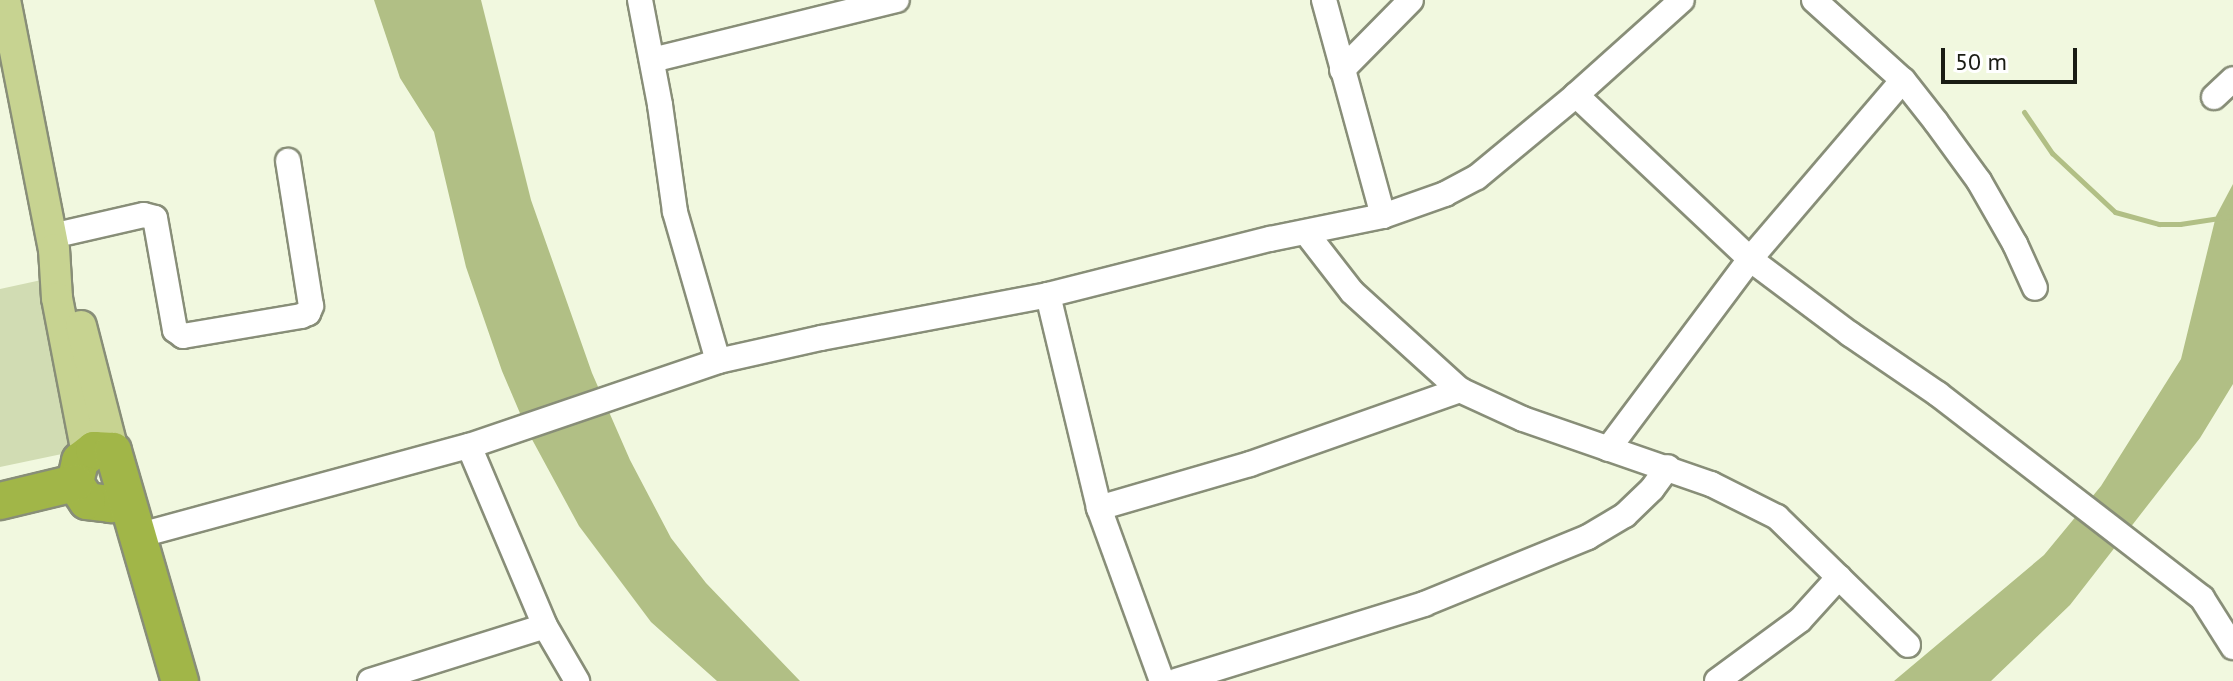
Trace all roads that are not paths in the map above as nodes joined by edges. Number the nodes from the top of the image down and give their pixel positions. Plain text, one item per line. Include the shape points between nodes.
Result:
1 (5, 0) edge
2 (640, 0) edge
3 (897, 0) edge
4 (1324, 0) edge
5 (1411, 0) edge
6 (1682, 0) edge
7 (1814, 0) edge
8 (652, 60) junction
9 (1342, 70) junction
10 (2233, 79) edge
11 (1903, 80) junction
12 (12, 84) edge
13 (1576, 95) junction
14 (2214, 97) dead end
15 (288, 161) dead end
16 (1383, 216) junction
17 (1307, 234) junction
18 (53, 242) junction
19 (1750, 259) junction
20 (2035, 288) dead end
21 (1048, 295) junction
22 (718, 361) junction
23 (1460, 390) junction
24 (469, 446) junction
25 (1608, 449) junction
26 (1668, 467) junction
27 (100, 477) junction
28 (0, 501) edge
29 (1099, 508) junction
30 (137, 536) junction
31 (1839, 577) junction
32 (545, 626) junction
33 (1908, 645) dead end
34 (2233, 647) edge
35 (157, 681) edge
36 (180, 681) edge
37 (370, 681) edge
38 (577, 681) edge
39 (1162, 681) edge
40 (1176, 681) edge
41 (1717, 681) edge

1 - 12 main road
2 - 8 street
3 - 8 street
4 - 9 street
5 - 9 street
6 - 13 street
7 - 11 street
8 - 22 street via 675,212
9 - 16 street
10 - 14 street
11 - 19 street
11 - 20 street via 1979,181
12 - 18 main road
13 - 16 street via 1477,177
13 - 19 street
15 - 18 street via 311,306 301,316 183,336 175,330 155,218 144,215
16 - 17 street
17 - 21 street
17 - 23 street via 1352,292
18 - 27 main road via 73,295
19 - 25 street
19 - 34 street via 2202,598
21 - 22 street
21 - 29 street
22 - 24 street
23 - 25 street
23 - 29 street via 1250,464
24 - 30 street
24 - 32 street
25 - 26 street
26 - 31 street via 1777,517
26 - 40 street via 1625,515 1588,537 1424,604
27 - 28 highway
27 - 30 highway
27 - 35 highway
29 - 39 street
30 - 36 highway
31 - 33 street
31 - 41 street via 1800,620
32 - 37 street
32 - 38 street

